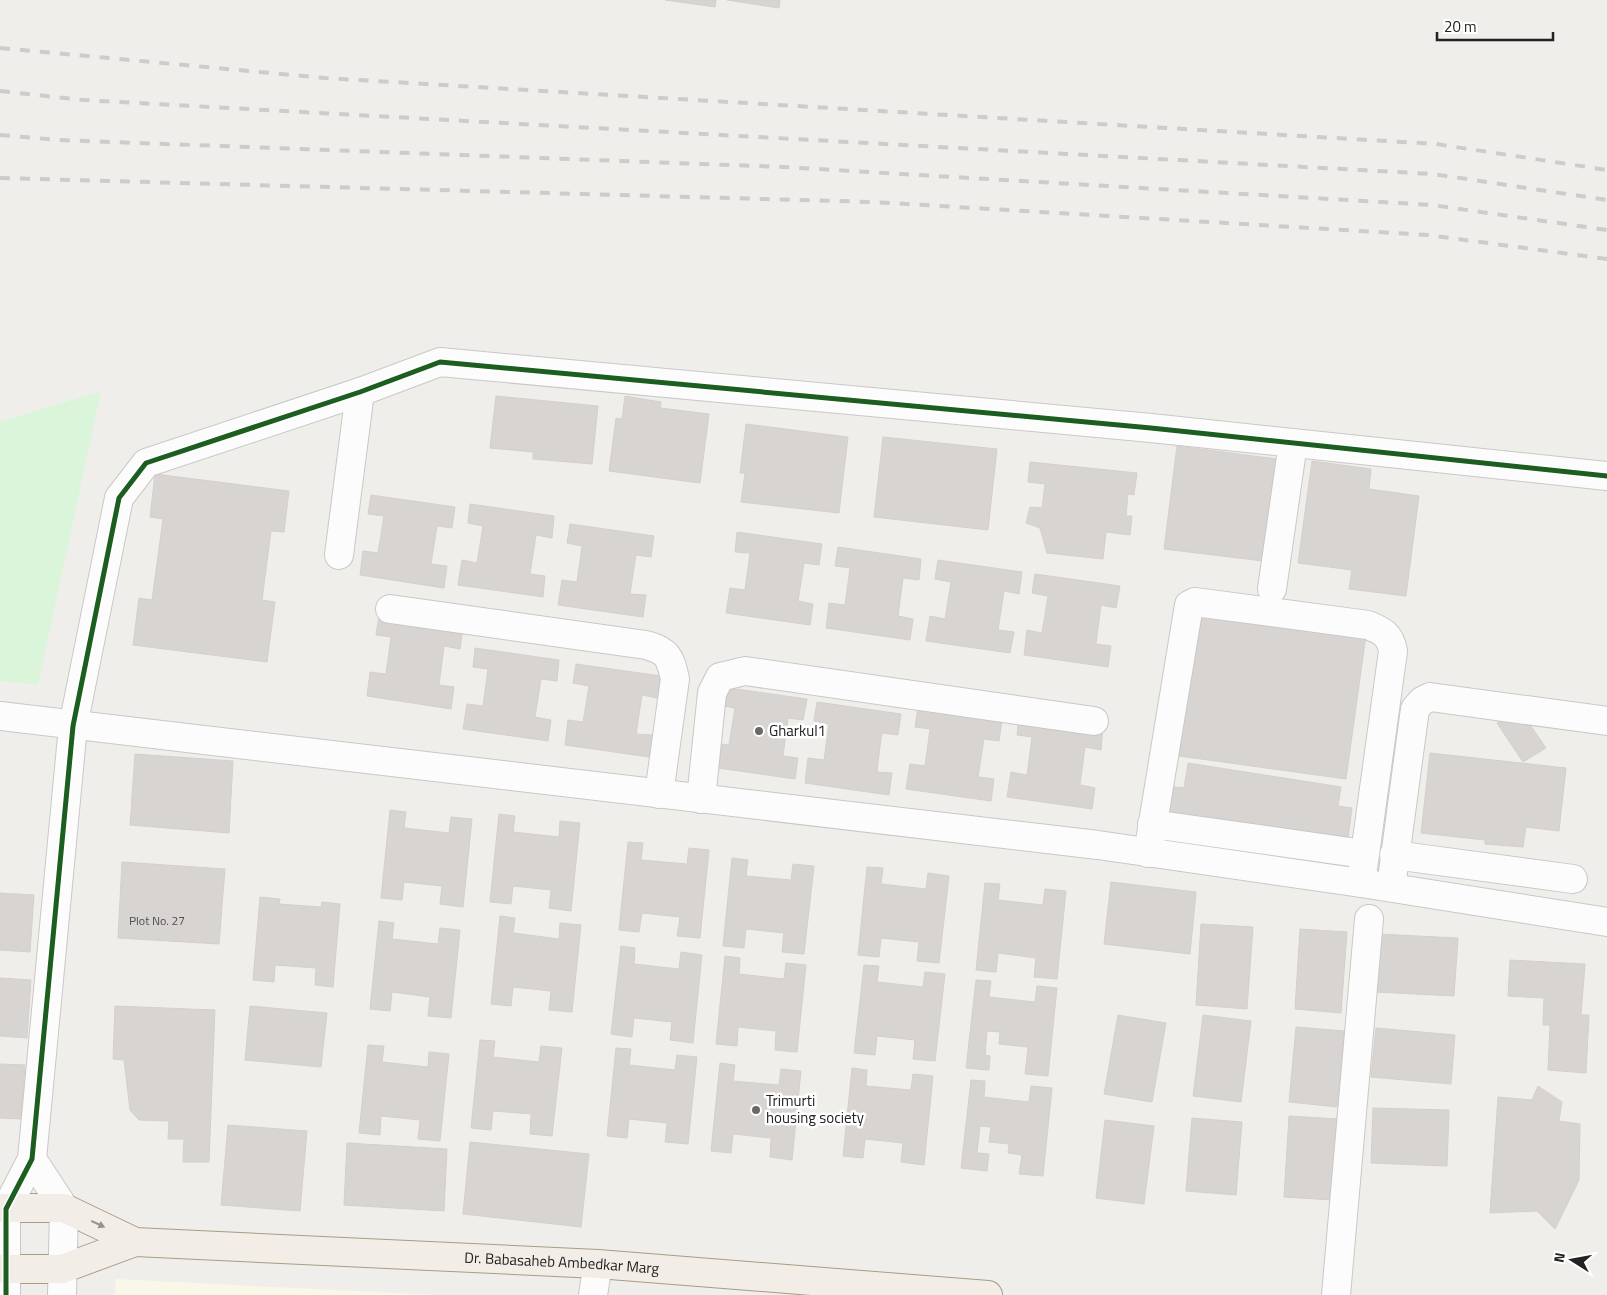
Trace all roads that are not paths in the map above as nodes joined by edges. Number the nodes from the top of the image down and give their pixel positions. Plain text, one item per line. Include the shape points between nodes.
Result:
1 (360, 392) junction
2 (1292, 450) junction
3 (1607, 476) edge
4 (339, 554) dead end
5 (1272, 589) dead end
6 (390, 610) dead end
7 (0, 716) edge
8 (1094, 721) dead end
9 (1607, 721) edge
10 (73, 726) junction
11 (659, 794) junction
12 (701, 799) junction
13 (1152, 824) junction
14 (1148, 853) junction
15 (1364, 854) junction
16 (1394, 855) junction
17 (1573, 879) dead end
18 (1361, 882) junction
19 (1391, 887) junction
20 (1369, 919) dead end
21 (1607, 922) edge
22 (32, 1159) junction
23 (3, 1208) edge
24 (64, 1208) junction
25 (135, 1242) junction
26 (598, 1264) junction
27 (4, 1278) edge
28 (62, 1282) edge
29 (593, 1295) edge
30 (988, 1295) edge
31 (1336, 1295) edge

1 - 2 street via 440,362
1 - 4 street
1 - 10 street via 146,463 119,498
2 - 3 street via 1367,450
2 - 5 street
6 - 11 street via 661,650 671,661 675,679
7 - 10 street
8 - 12 street via 744,671 720,678 712,693
9 - 16 street via 1430,697 1422,701 1415,709
10 - 11 street
10 - 22 street
11 - 12 street
12 - 14 street
13 - 14 street
13 - 15 street
13 - 15 street via 1188,605 1195,602 1368,625 1387,635 1392,651
14 - 18 street
15 - 18 street
16 - 17 street
16 - 19 street
18 - 19 street
19 - 21 street
20 - 31 street
22 - 23 street
22 - 24 street
23 - 24 main road, Dr. Babasaheb Ambedkar Marg
23 - 27 street
24 -> 25 main road, Dr. Babasaheb Ambedkar Marg
24 - 28 street
25 - 26 main road, Dr. Babasaheb Ambedkar Marg
25 - 28 main road, Dr. Babasaheb Ambedkar Marg
26 - 29 street
26 - 30 main road, Dr. Babasaheb Ambedkar Marg
27 - 28 main road, Dr. Babasaheb Ambedkar Marg

